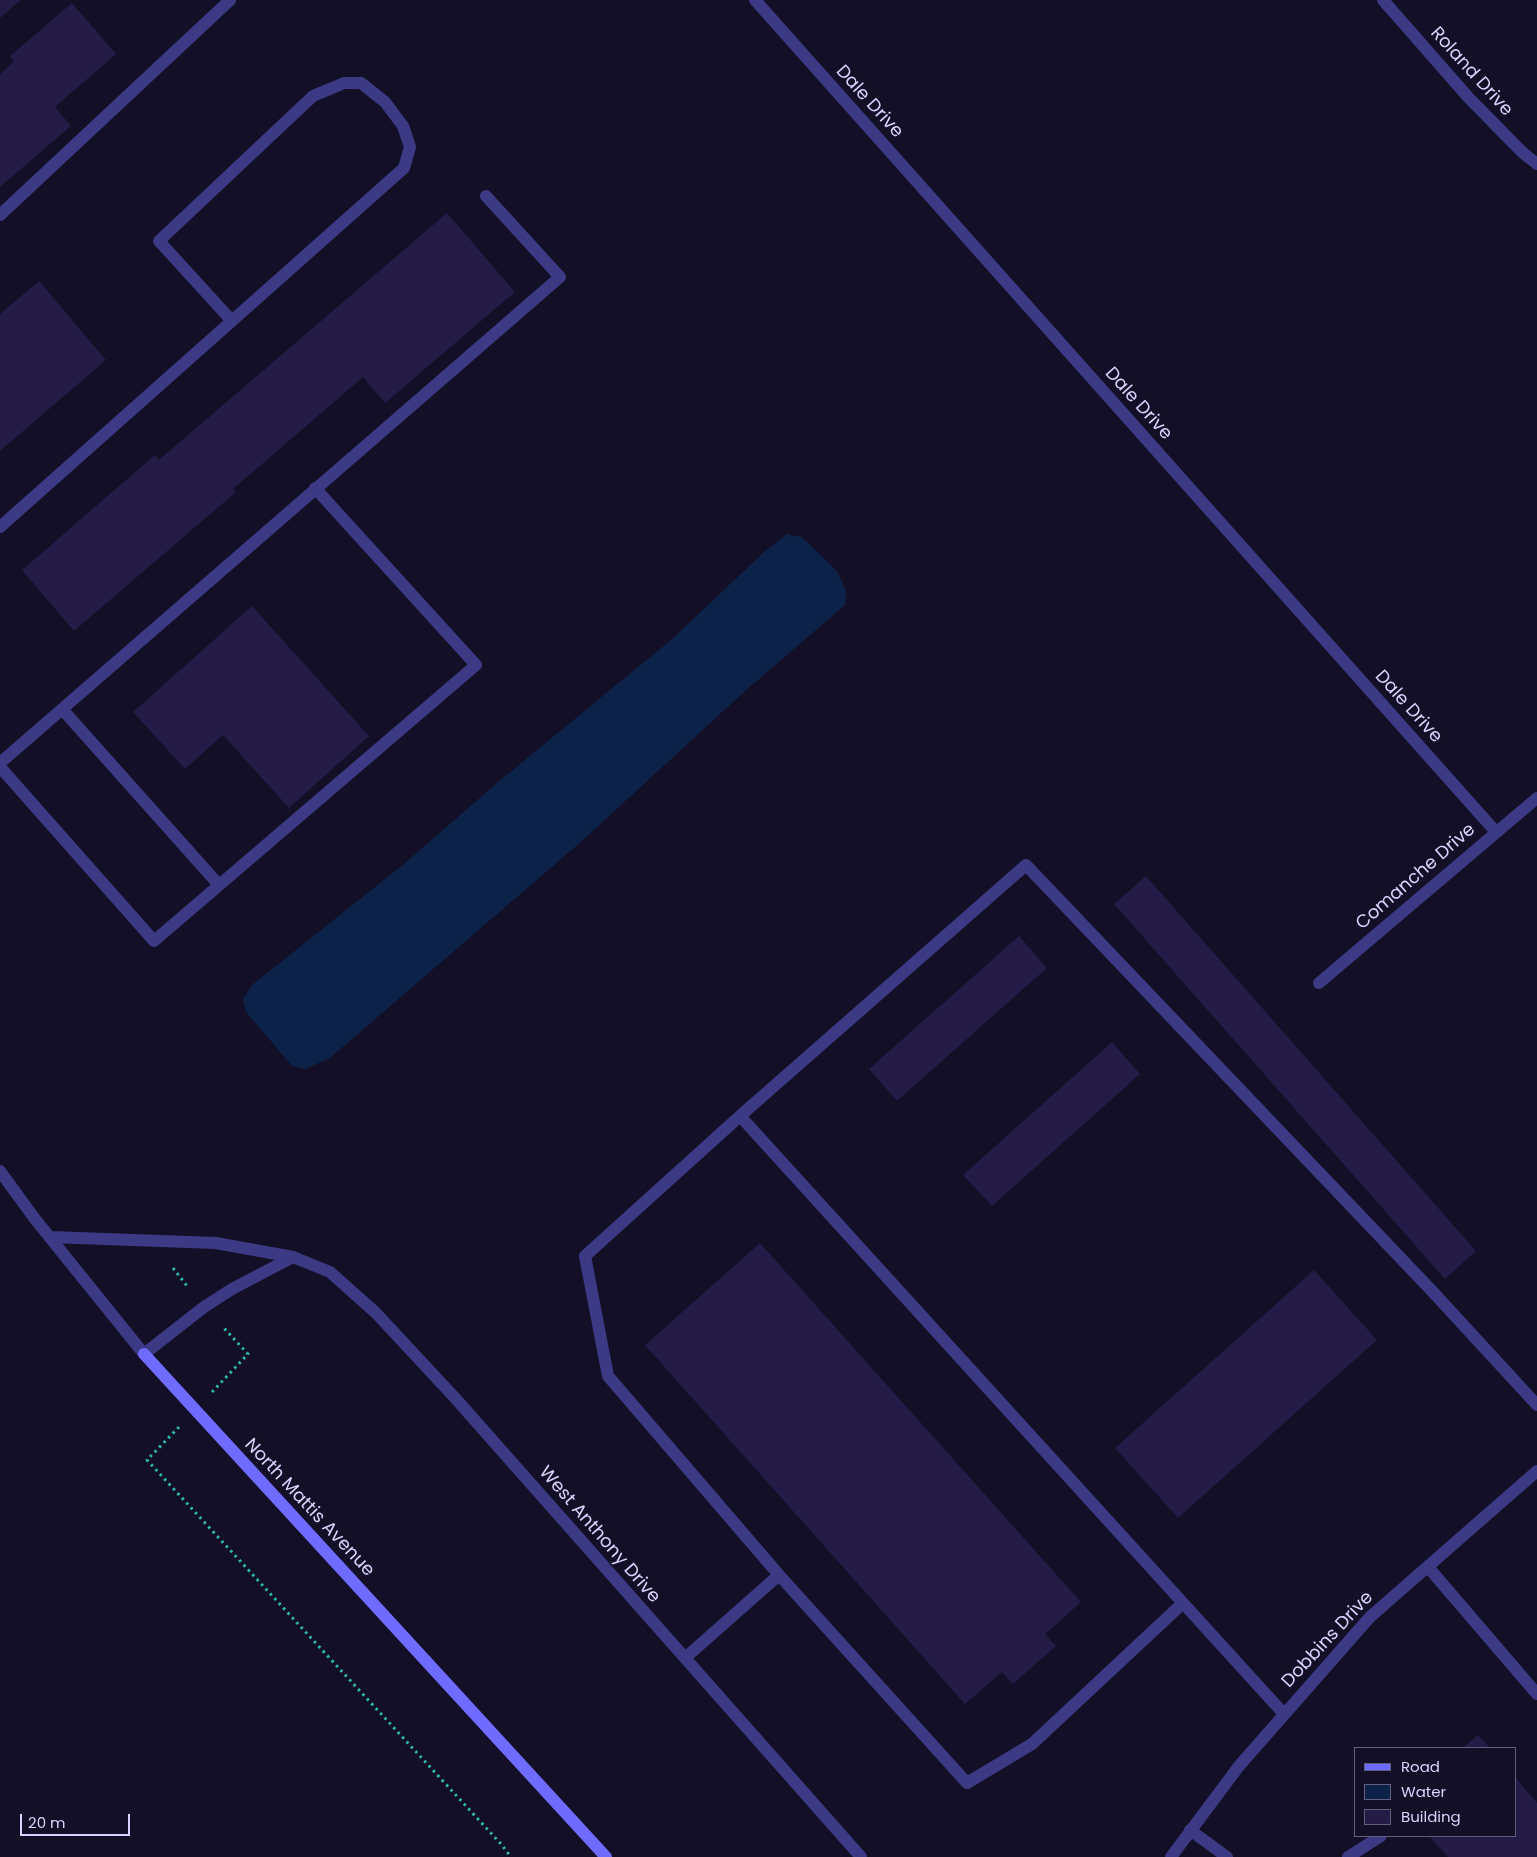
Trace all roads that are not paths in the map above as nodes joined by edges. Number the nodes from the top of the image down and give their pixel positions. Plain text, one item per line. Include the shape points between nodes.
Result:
1 (230, 0) edge
2 (755, 0) edge
3 (1383, 0) edge
4 (1537, 164) edge
5 (486, 196) dead end
6 (0, 215) edge
7 (232, 321) junction
8 (315, 488) junction
9 (0, 528) edge
10 (62, 709) junction
11 (0, 763) edge
12 (0, 767) edge
13 (1537, 798) edge
14 (1496, 832) junction
15 (219, 885) junction
16 (1319, 983) dead end
17 (740, 1116) junction
18 (0, 1171) edge
19 (50, 1237) junction
20 (293, 1257) junction
21 (144, 1354) junction
22 (1537, 1405) edge
23 (1537, 1471) edge
24 (1428, 1567) junction
25 (779, 1575) junction
26 (1183, 1603) junction
27 (684, 1658) junction
28 (1537, 1694) edge
29 (1284, 1714) junction
30 (1190, 1830) junction
31 (1379, 1837) edge
32 (606, 1857) edge
33 (861, 1857) edge
34 (1171, 1857) edge
35 (1227, 1857) edge
36 (1348, 1857) edge

1 - 6 street
2 - 14 street, Dale Drive
3 - 4 street, Roland Drive via 1468,97
5 - 8 street via 560,277
7 - 7 street via 404,168 410,147 403,126 385,102 361,84 344,84 313,96 159,241
7 - 9 street
8 - 10 street
8 - 15 street via 476,665
10 - 11 street
10 - 15 street
12 - 15 street via 154,941
13 - 14 street, Comanche Drive
14 - 16 street, Comanche Drive
17 - 22 street via 1026,865
17 - 25 street via 585,1256 608,1376
17 - 26 street
18 - 19 street, North Mattis Avenue
19 - 20 street, West Anthony Drive via 216,1242
19 - 21 street, North Mattis Avenue
20 - 21 street via 204,1307
20 - 27 street, West Anthony Drive via 330,1272 376,1312
21 - 32 main road, North Mattis Avenue
23 - 24 street, Dobbins Drive
24 - 28 street
24 - 29 street, Dobbins Drive via 1370,1617
25 - 26 street via 968,1783 1032,1744
25 - 27 street
26 - 29 street
27 - 33 street, West Anthony Drive
29 - 30 street, Dobbins Drive
30 - 34 street, Dobbins Drive
30 - 35 street
31 - 36 street

